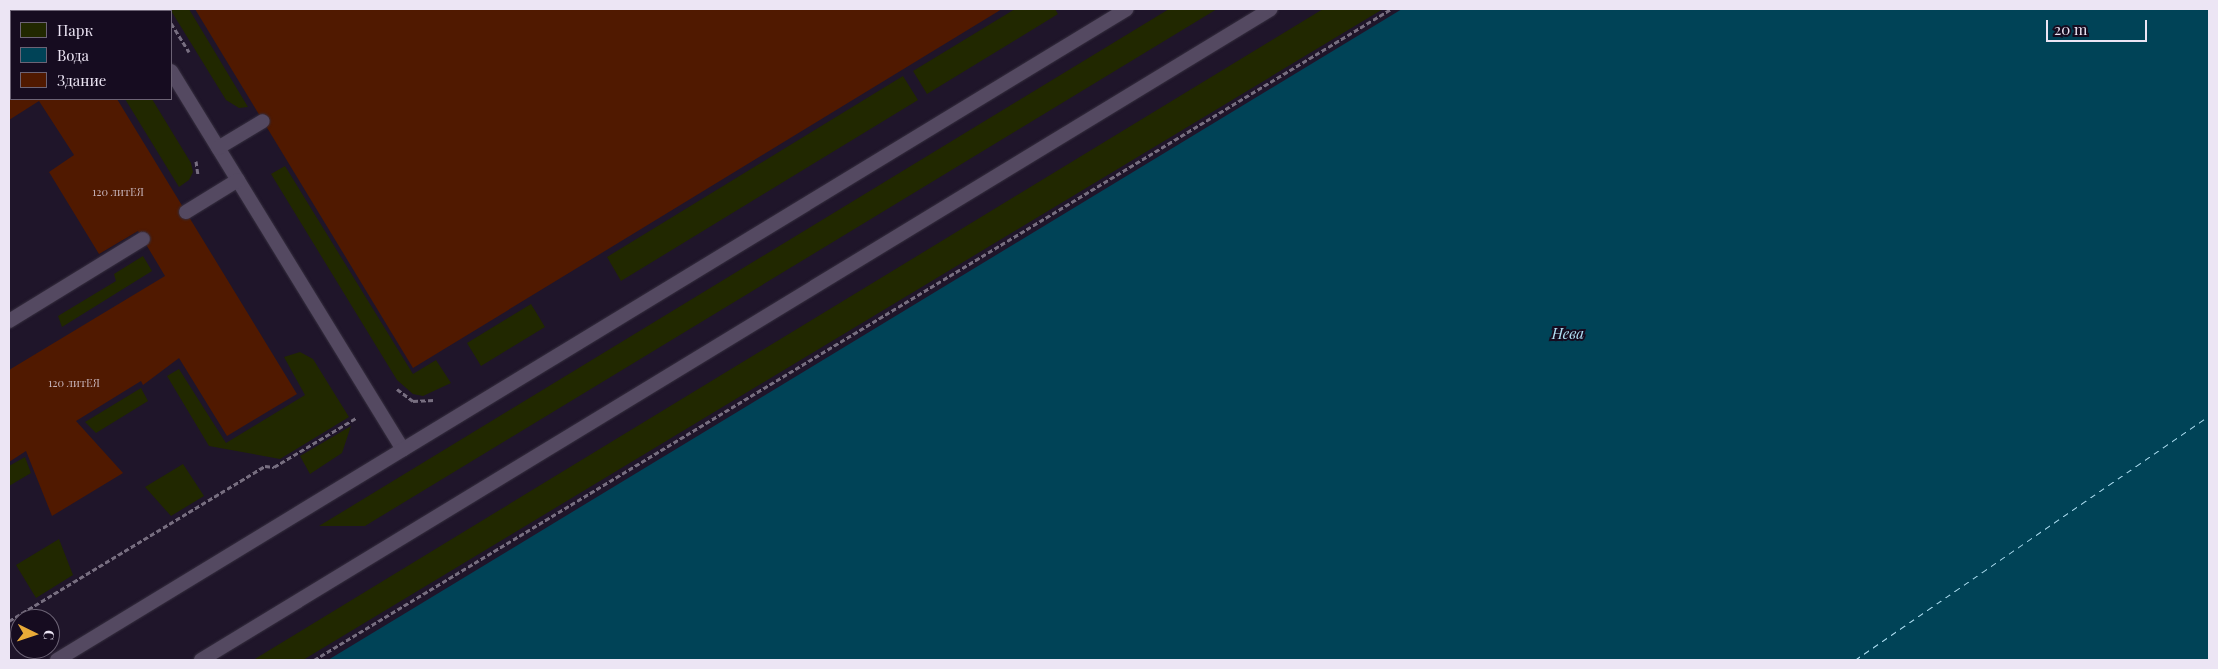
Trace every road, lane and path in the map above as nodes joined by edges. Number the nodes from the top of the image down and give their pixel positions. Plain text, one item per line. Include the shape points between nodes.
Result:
1 (1127, 9) edge
2 (1271, 9) edge
3 (1391, 9) edge
4 (172, 24) edge
5 (191, 55) dead end
6 (172, 73) edge
7 (263, 121) dead end
8 (218, 148) junction
9 (191, 153) dead end
10 (238, 180) junction
11 (190, 210) joint
12 (143, 238) dead end
13 (9, 321) edge
14 (392, 384) dead end
15 (401, 393) junction
16 (443, 395) dead end
17 (378, 408) junction
18 (403, 450) junction
19 (9, 621) edge
20 (58, 660) edge
21 (201, 660) edge
22 (314, 660) edge

1 - 18 lane
2 - 21 lane
3 - 22 path
4 - 5 path
6 - 8 lane
7 - 8 lane
8 - 10 lane
9 - 11 path via 198,172 195,184 184,192
10 - 11 lane
10 - 17 lane
12 - 13 lane
14 - 15 path
15 - 16 path via 423,402
15 - 17 path
17 - 18 lane
17 - 19 path via 274,467 265,466
18 - 20 lane

